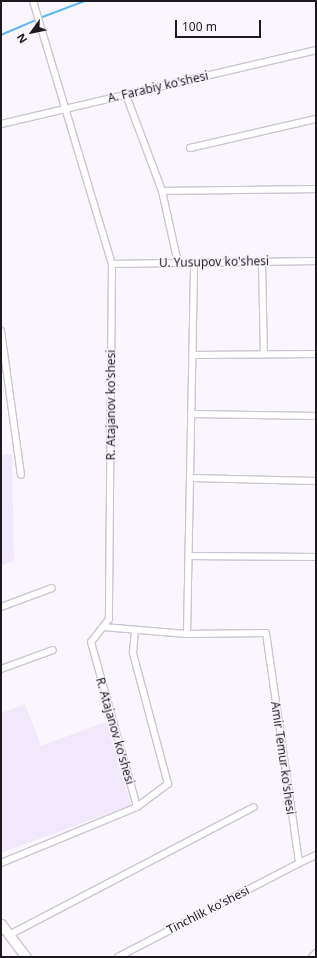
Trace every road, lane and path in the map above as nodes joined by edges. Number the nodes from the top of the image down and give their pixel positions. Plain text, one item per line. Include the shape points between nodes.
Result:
1 (33, 1) edge
2 (316, 50) edge
3 (126, 94) junction
4 (65, 109) junction
5 (316, 119) edge
6 (1, 124) edge
7 (190, 148) dead end
8 (316, 189) edge
9 (162, 191) junction
10 (316, 261) edge
11 (262, 262) junction
12 (178, 263) junction
13 (194, 263) junction
14 (112, 264) junction
15 (1, 330) edge
16 (264, 354) junction
17 (316, 354) edge
18 (192, 355) junction
19 (191, 414) junction
20 (316, 416) edge
21 (21, 475) dead end
22 (190, 478) junction
23 (316, 481) edge
24 (189, 556) junction
25 (316, 557) edge
26 (52, 588) dead end
27 (1, 607) edge
28 (103, 627) junction
29 (135, 630) junction
30 (187, 634) junction
31 (53, 650) dead end
32 (1, 669) edge
33 (137, 807) junction
34 (254, 807) dead end
35 (316, 855) edge
36 (1, 863) edge
37 (299, 863) junction
38 (1, 924) edge
39 (10, 935) junction
40 (316, 953) edge
41 (26, 957) edge
42 (118, 957) edge
43 (312, 957) edge

1 - 4 street, R. Atajanov ko'shesi
2 - 3 street, A. Farabiy ko'shesi
3 - 4 street, A. Farabiy ko'shesi
3 - 9 street
4 - 6 street, A. Farabiy ko'shesi
4 - 14 street, R. Atajanov ko'shesi
5 - 7 street
8 - 9 street
9 - 12 street
10 - 11 street, U. Yusupov ko'shesi
11 - 13 street, U. Yusupov ko'shesi
11 - 16 street
12 - 13 street, U. Yusupov ko'shesi
12 - 14 street, U. Yusupov ko'shesi
13 - 18 street
14 - 28 street, R. Atajanov ko'shesi via 110,619
15 - 21 street
16 - 17 street
16 - 18 street
18 - 19 street
19 - 20 street
19 - 22 street
22 - 23 street
22 - 24 street
24 - 25 street
24 - 30 street
26 - 27 street
28 - 29 street
28 - 33 street, R. Atajanov ko'shesi via 91,642
29 - 30 street
29 - 33 street via 133,653 168,784
30 - 37 street, Amir Temur ko'shesi via 266,634
31 - 32 street
33 - 36 street
34 - 39 street
35 - 37 street
37 - 42 street, Tinchlik ko'shesi
38 - 39 street
39 - 41 street
40 - 43 street

